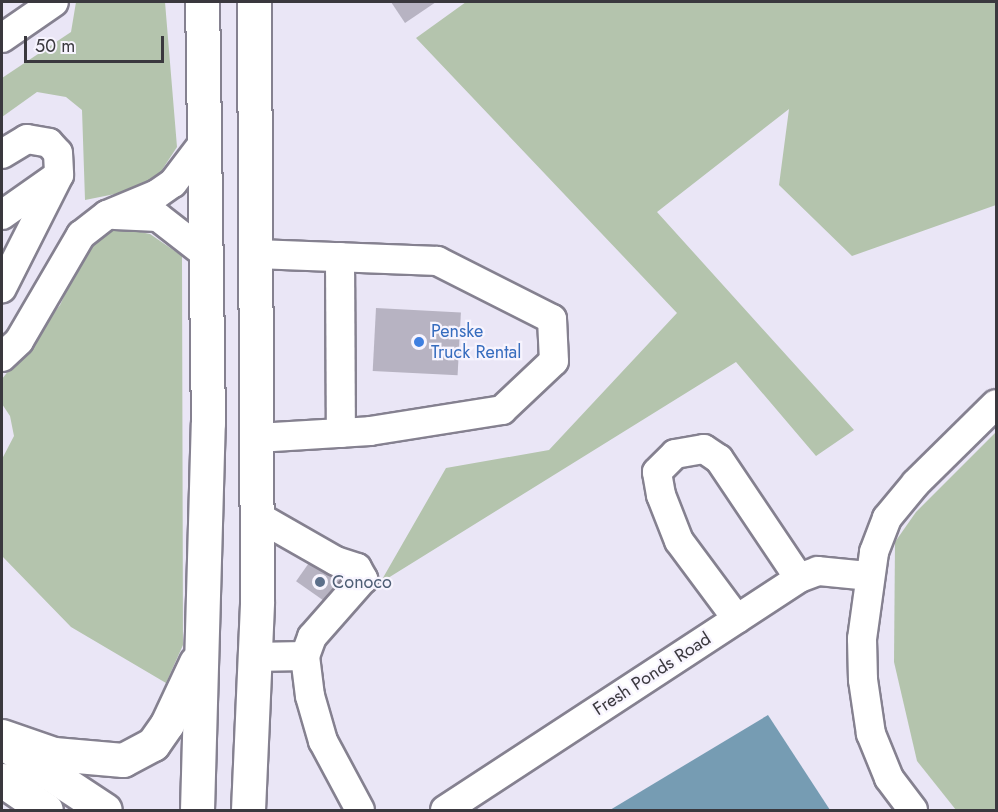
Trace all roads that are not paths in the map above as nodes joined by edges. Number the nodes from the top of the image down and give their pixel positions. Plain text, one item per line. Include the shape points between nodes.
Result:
1 (54, 2) edge
2 (202, 2) edge
3 (254, 2) edge
4 (2, 38) edge
5 (204, 142) junction
6 (2, 154) edge
7 (59, 175) junction
8 (107, 214) junction
9 (2, 215) edge
10 (203, 252) junction
11 (257, 254) junction
12 (340, 257) junction
13 (2, 288) edge
14 (2, 357) edge
15 (996, 404) edge
16 (341, 433) junction
17 (257, 438) junction
18 (257, 516) junction
19 (869, 576) junction
20 (799, 578) junction
21 (737, 619) junction
22 (204, 643) junction
23 (305, 656) junction
24 (254, 657) junction
25 (2, 736) edge
26 (2, 742) edge
27 (2, 780) edge
28 (46, 810) edge
29 (105, 810) edge
30 (196, 810) edge
31 (248, 810) edge
32 (360, 810) edge
33 (445, 810) edge
34 (913, 810) edge

1 - 4 street
2 - 5 main road
3 - 11 main road
5 - 8 street via 173,183 157,195
5 - 10 main road
6 - 7 street via 27,139 49,143 58,153
7 - 9 street
7 - 13 street
8 - 10 street via 158,217
8 - 14 street via 81,235 19,341
10 - 22 main road via 208,423
11 - 12 street
11 - 17 main road
12 - 16 street
12 - 16 street via 437,261 552,318 554,360 502,410
15 - 19 street via 916,483 887,518
16 - 17 street
17 - 18 main road
18 - 23 street via 336,561 357,568 363,579 312,637
18 - 24 main road
19 - 20 street, Fresh Ponds Road via 829,571
19 - 34 street via 862,670 871,734 889,777
20 - 21 street, Fresh Ponds Road
20 - 21 street via 719,459 704,449 675,454 657,472 661,495 679,541
21 - 33 street, Fresh Ponds Road
22 - 25 main road via 167,724 153,744 138,754 123,760 101,761 54,754
22 - 30 main road
23 - 24 street
23 - 32 street via 310,696 324,741
24 - 31 main road
26 - 29 main road
27 - 28 main road

